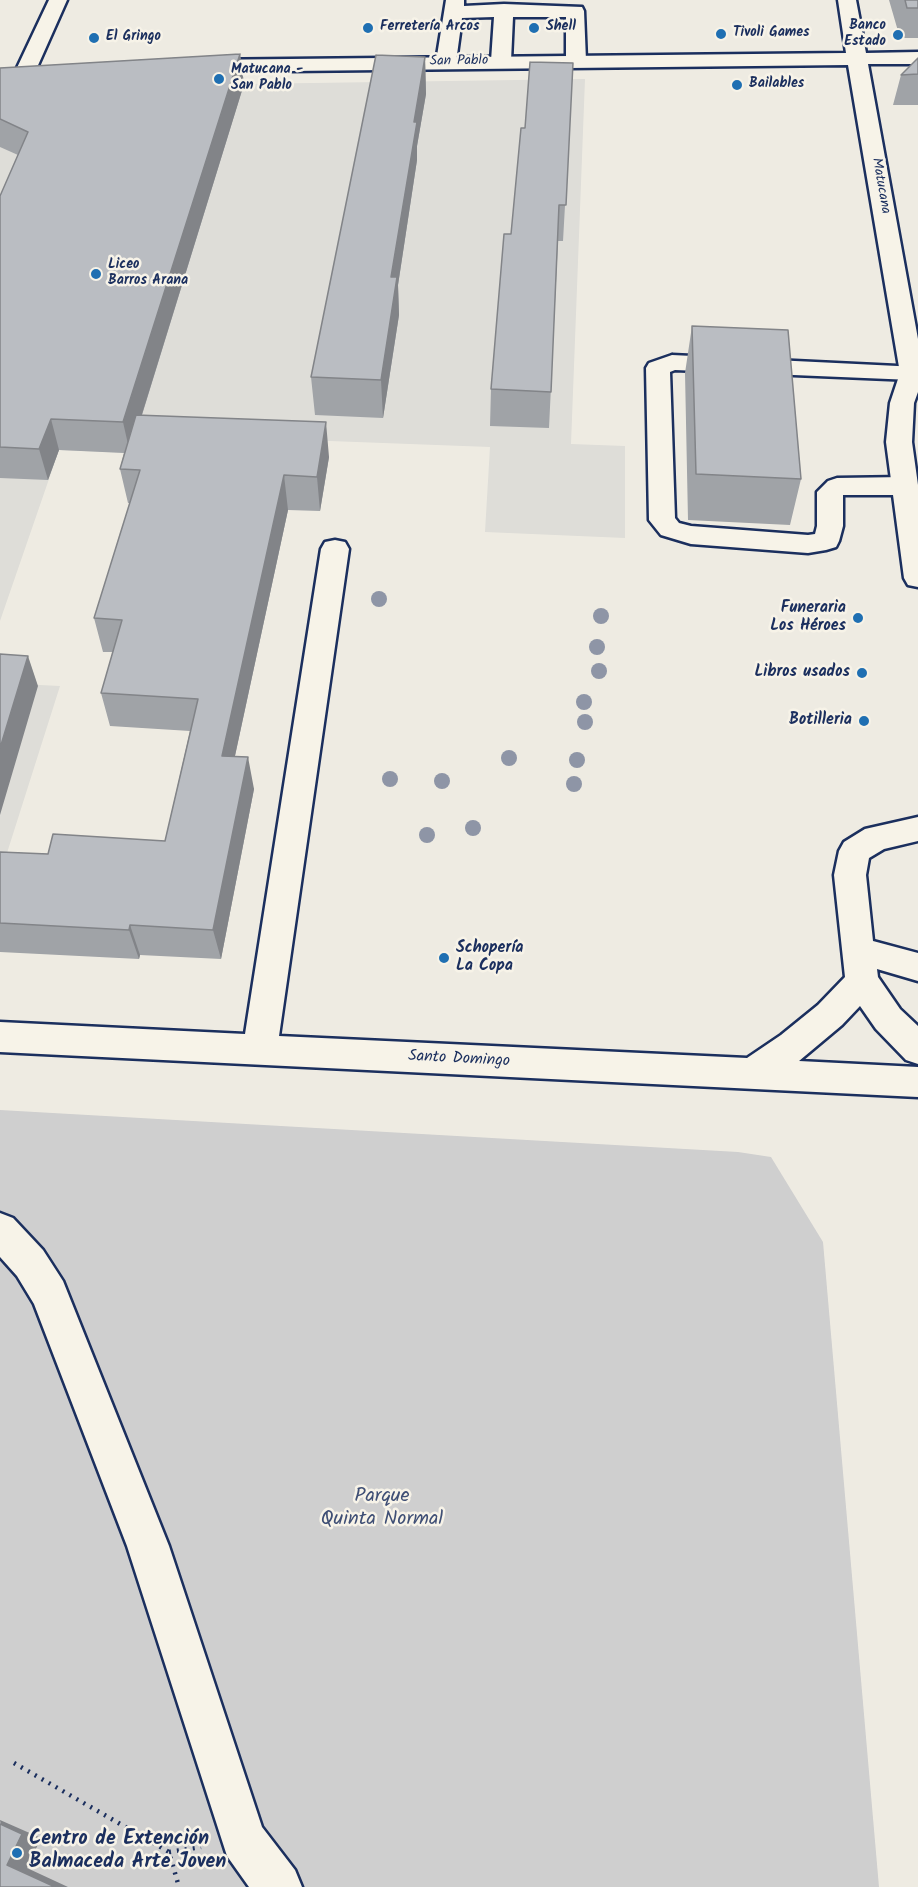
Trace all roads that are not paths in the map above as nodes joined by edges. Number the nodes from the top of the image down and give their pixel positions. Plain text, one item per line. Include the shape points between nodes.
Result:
1 (58, 0) edge
2 (848, 0) edge
3 (454, 6) edge
4 (504, 10) junction
5 (857, 58) junction
6 (918, 58) edge
7 (501, 61) junction
8 (576, 61) junction
9 (446, 62) junction
10 (180, 66) edge
11 (47, 71) edge
12 (915, 378) edge
13 (905, 486) junction
14 (915, 531) edge
15 (335, 549) dead end
16 (918, 578) edge
17 (918, 829) edge
18 (860, 966) junction
19 (918, 968) edge
20 (0, 1037) edge
21 (918, 1049) edge
22 (260, 1050) junction
23 (752, 1074) junction
24 (918, 1083) edge
25 (0, 1230) edge
26 (278, 1887) edge

1 - 11 main road via 17,73
2 - 5 main road, Matucana
3 - 4 main road
3 - 9 main road
4 - 7 main road
4 - 8 main road via 575,11
5 - 6 main road, San Pablo
5 - 8 main road, San Pablo
5 - 12 main road, Matucana
7 - 8 main road, San Pablo
7 - 9 main road, San Pablo
9 - 10 main road, San Pablo
12 - 13 main road, Matucana via 902,403 899,422
12 - 13 main road via 672,362 658,368 662,520 670,529 691,535 808,544 826,541 830,492 837,487
13 - 14 main road, Matucana
14 - 16 main road, Matucana
15 - 22 main road
17 - 18 main road via 876,838 855,850 850,874
18 - 19 main road
18 - 21 main road via 888,1019
18 - 23 main road via 812,1030
20 - 22 main road, Santo Domingo
22 - 23 main road, Santo Domingo
23 - 24 main road, Santo Domingo
25 - 26 main road via 30,1263 49,1294 148,1546 243,1840

